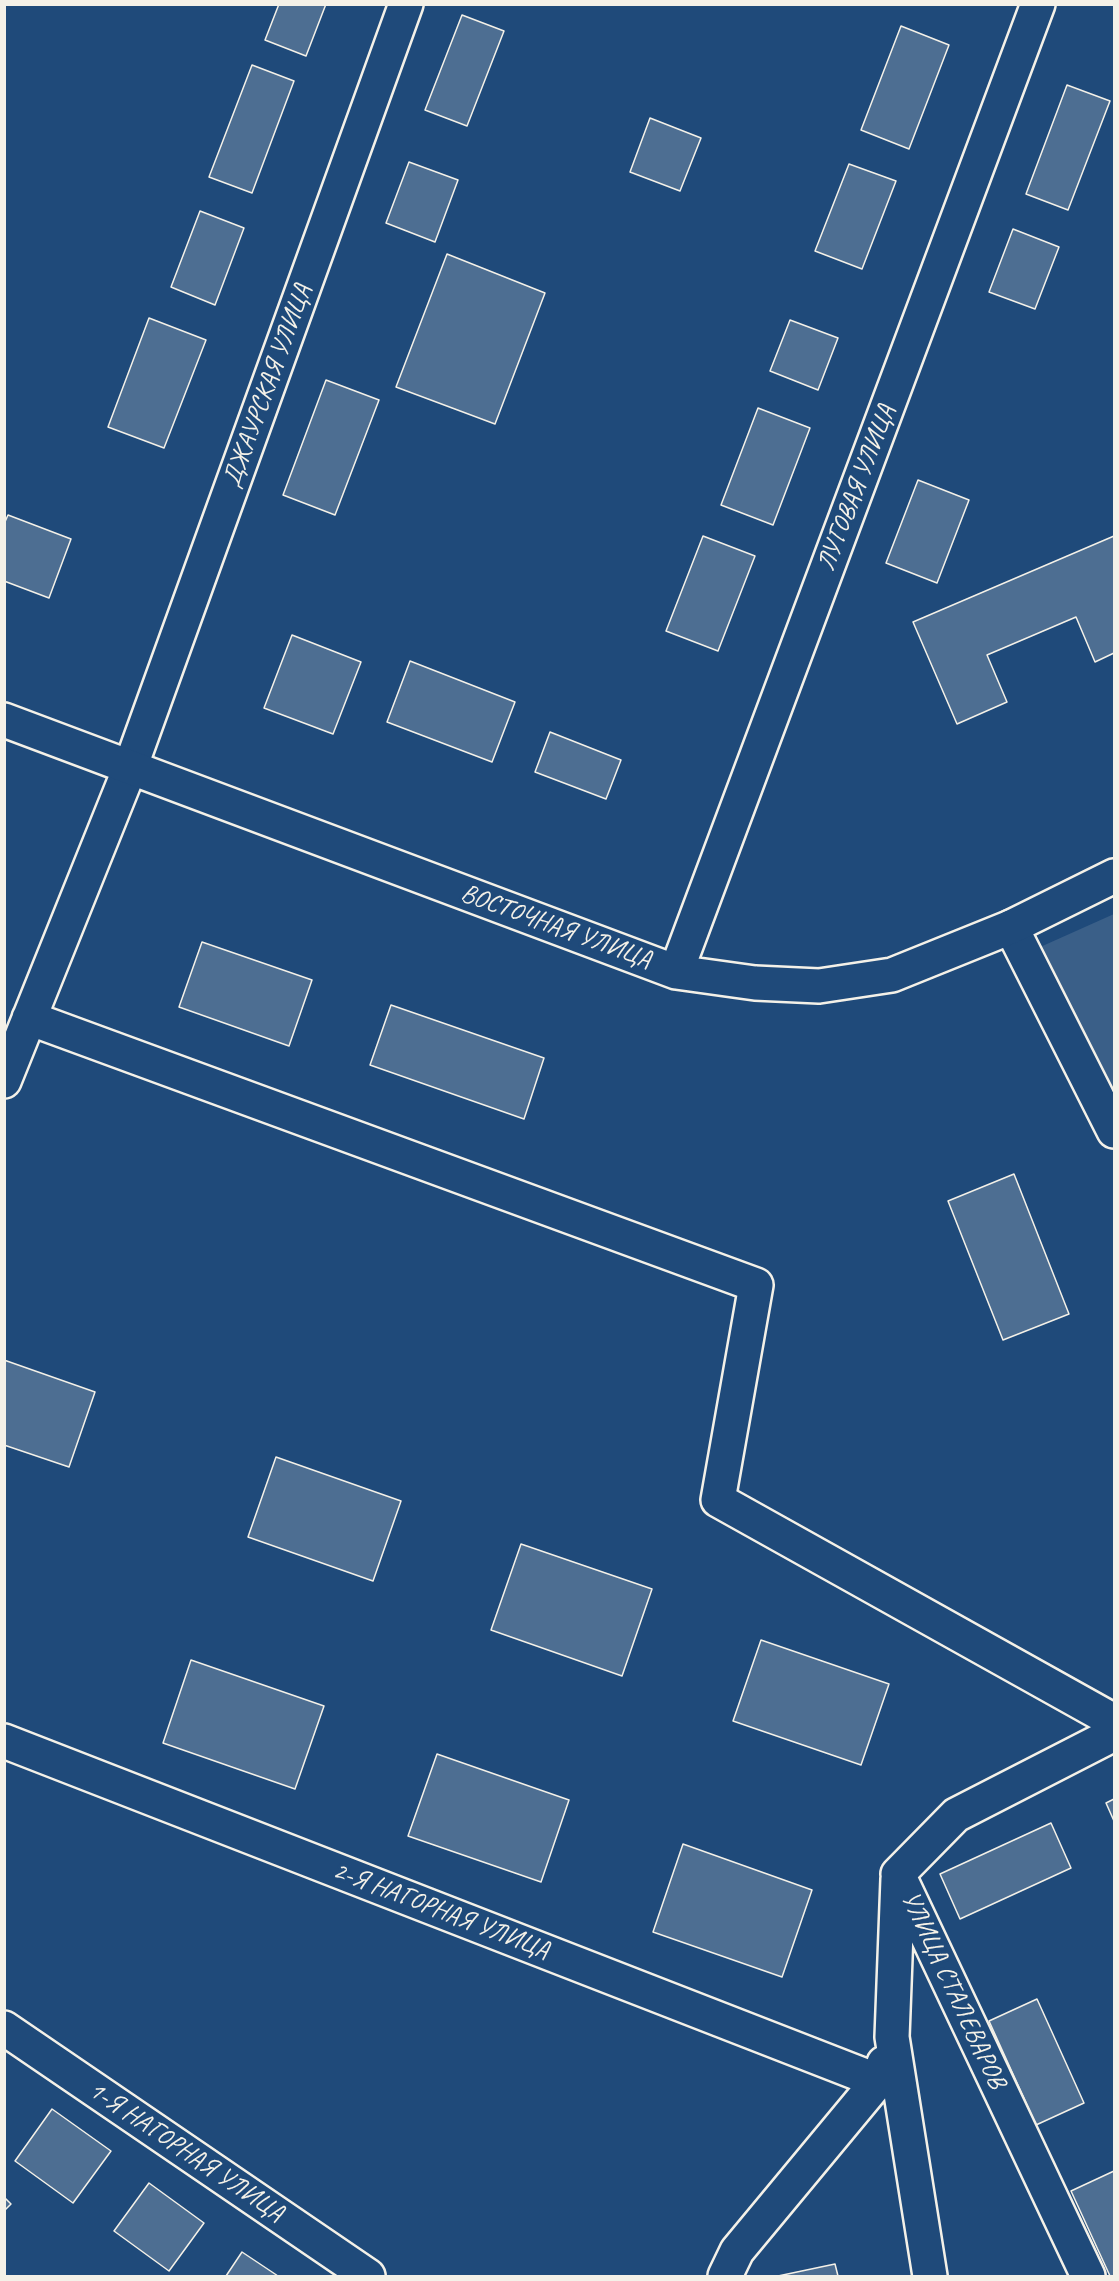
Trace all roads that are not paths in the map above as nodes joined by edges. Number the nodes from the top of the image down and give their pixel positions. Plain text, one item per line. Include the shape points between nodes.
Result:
1 (406, 4) edge
2 (1038, 4) edge
3 (4, 720) edge
4 (130, 768) junction
5 (1114, 876) edge
6 (1011, 927) junction
7 (676, 972) junction
8 (29, 1018) junction
9 (4, 1081) edge
10 (1114, 1131) edge
11 (1114, 1721) edge
12 (1114, 1734) edge
13 (4, 1741) edge
14 (898, 1874) junction
15 (4, 2028) edge
16 (892, 2037) junction
17 (878, 2081) junction
18 (368, 2277) edge
19 (725, 2277) edge
20 (930, 2277) edge
21 (1088, 2277) edge

1 - 4 street, ДЖАУРСКАЯ УЛИЦА
2 - 7 street, ЛУГОВАЯ УЛИЦА
3 - 4 street, ВОСТОЧНАЯ УЛИЦА
4 - 7 street, ВОСТОЧНАЯ УЛИЦА
4 - 8 street, ДЖАУРСКАЯ УЛИЦА
5 - 6 street, ВОСТОЧНАЯ УЛИЦА
6 - 7 street, ВОСТОЧНАЯ УЛИЦА via 892,975 819,986 755,983
6 - 10 street
8 - 9 street, ДЖАУРСКАЯ УЛИЦА
8 - 11 street via 756,1285 718,1500
12 - 14 street via 956,1815
13 - 17 street, 2-Я НАГОРНАЯ УЛИЦА
14 - 16 street, УЛИЦА СТАЛЕВАРОВ
14 - 21 street, УЛИЦА СТАЛЕВАРОВ
15 - 18 street, 1-Я НАГОРНАЯ УЛИЦА
16 - 17 street
16 - 20 street, УЛИЦА СТАЛЕВАРОВ
17 - 19 street via 737,2252

